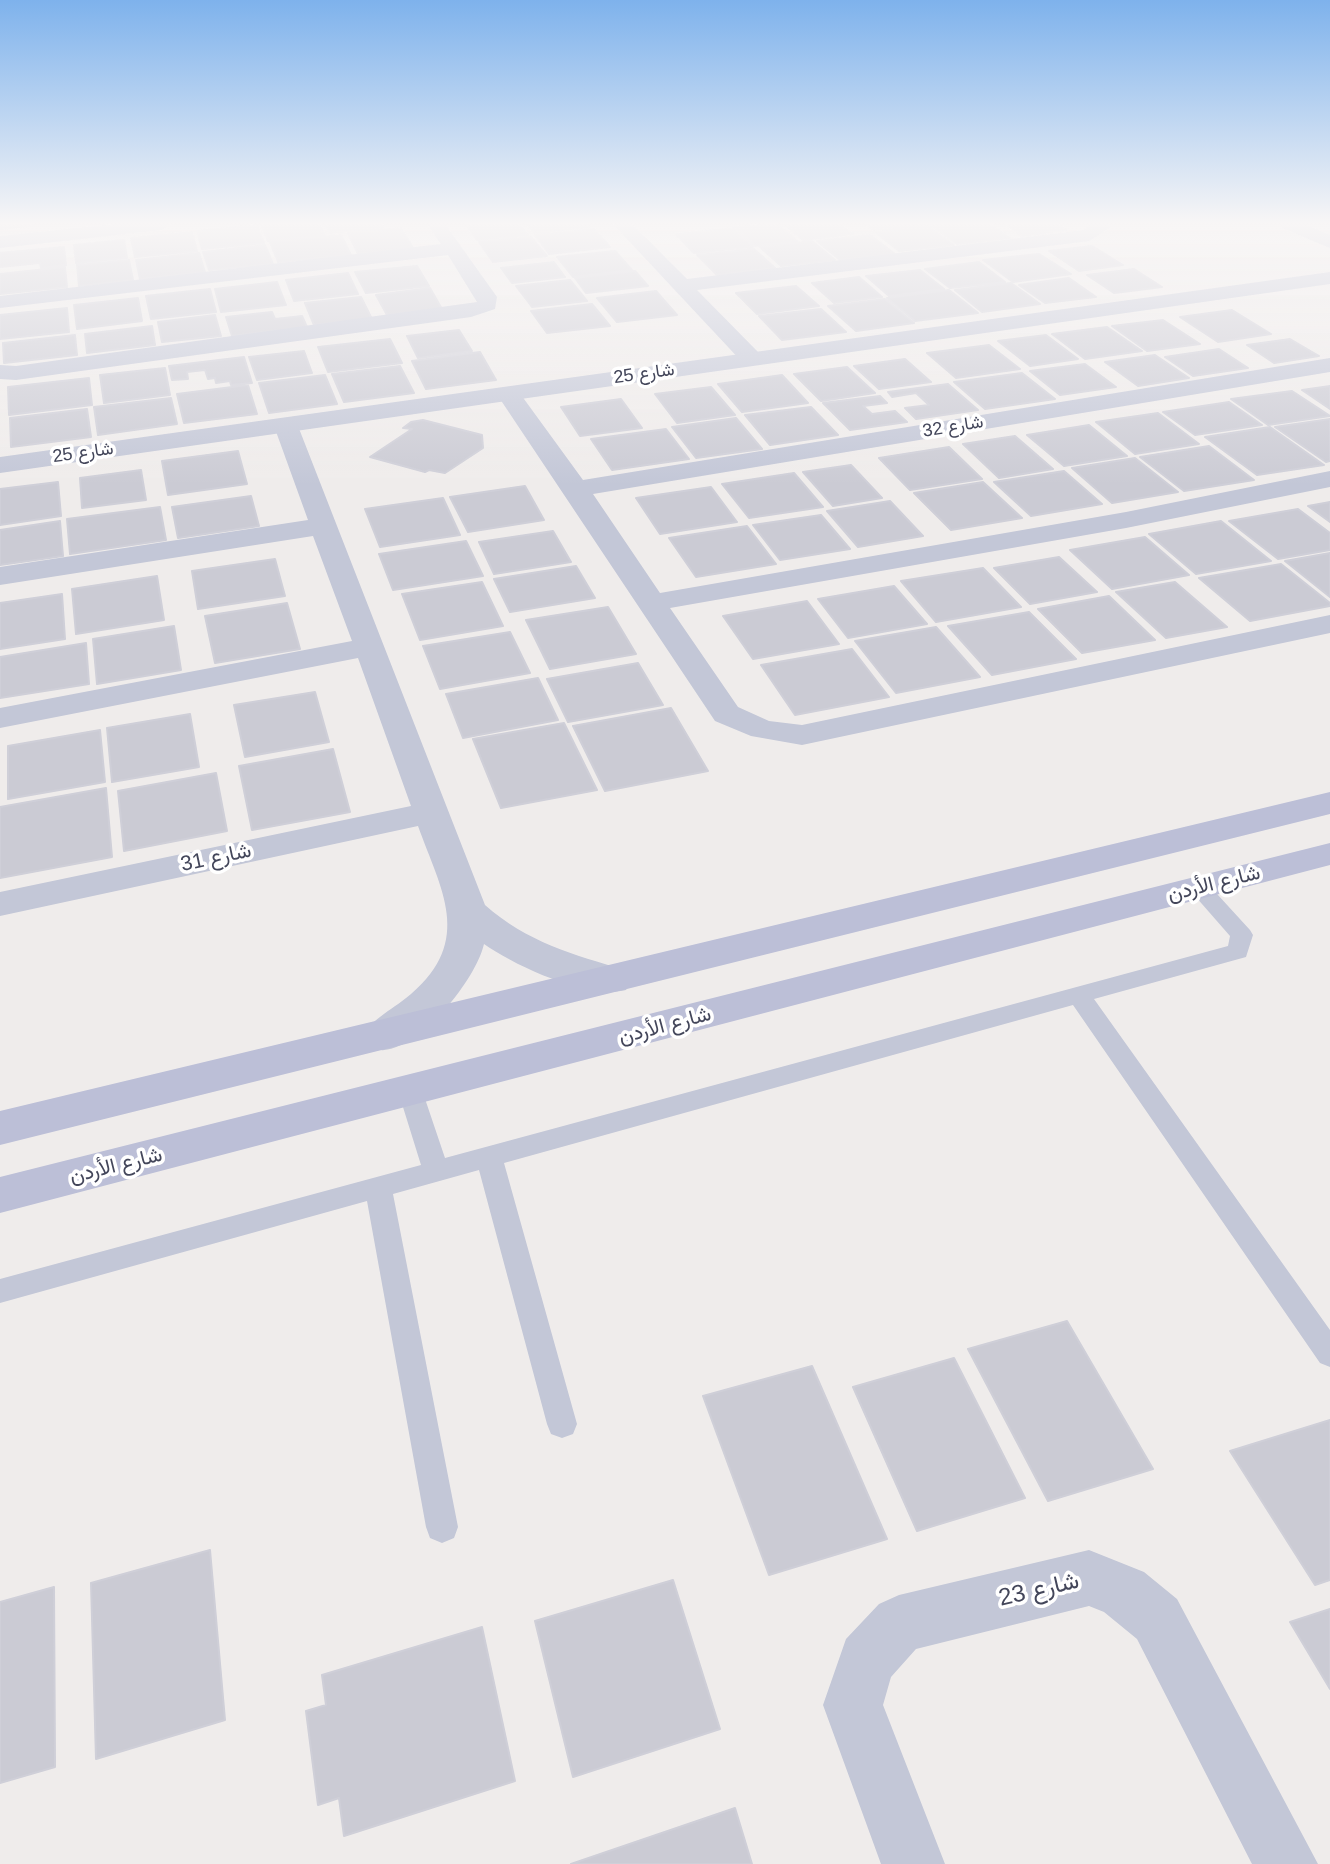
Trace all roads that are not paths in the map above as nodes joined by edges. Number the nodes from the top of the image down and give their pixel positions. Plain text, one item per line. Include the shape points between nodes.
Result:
1 (465, 311) edge
2 (707, 311) edge
3 (1091, 311) edge
4 (751, 358) junction
5 (1330, 365) edge
6 (0, 372) edge
7 (508, 393) junction
8 (286, 426) junction
9 (0, 465) edge
10 (1330, 479) edge
11 (576, 489) junction
12 (323, 526) junction
13 (0, 576) edge
14 (650, 603) junction
15 (1330, 624) edge
16 (369, 647) junction
17 (0, 718) edge
18 (1330, 803) edge
19 (431, 813) junction
20 (1330, 854) edge
21 (1199, 888) junction
22 (0, 904) edge
23 (468, 911) junction
24 (612, 980) junction
25 (1079, 996) junction
26 (383, 1036) junction
27 (411, 1091) junction
28 (0, 1128) edge
29 (489, 1157) junction
30 (436, 1172) junction
31 (378, 1187) junction
32 (0, 1195) edge
33 (0, 1291) edge
34 (1330, 1354) edge
35 (562, 1424) dead end
36 (442, 1527) dead end
37 (913, 1864) edge
38 (1286, 1864) edge

1 - 6 street
2 - 4 street
3 - 4 street, شارع 25
4 - 7 street, شارع 25
5 - 11 street, شارع 32
7 - 8 street, شارع 25
7 - 11 street
8 - 9 street, شارع 25
8 - 12 street
10 - 14 street via 1126,520
11 - 14 street
12 - 13 street
12 - 16 street
14 - 15 street via 726,714 768,733 802,735
16 - 17 street
16 - 19 street
18 - 24 main road
19 - 22 street, شارع 31
19 - 23 street
20 - 21 main road, شارع الأردن
21 - 25 lane via 1242,935 1238,951
21 - 27 main road, شارع الأردن
23 - 24 street via 484,927 527,954
23 - 26 street via 469,929 457,968 428,1004
24 - 26 main road
25 - 29 lane
25 - 34 lane
26 - 28 main road
27 - 30 lane
27 - 32 main road, شارع الأردن
29 - 30 lane
29 - 35 lane
30 - 31 lane
31 - 33 lane
31 - 36 lane
37 - 38 street, 23 شارع via 853,1705 867,1660 899,1624 1089,1578 1124,1592 1157,1619

